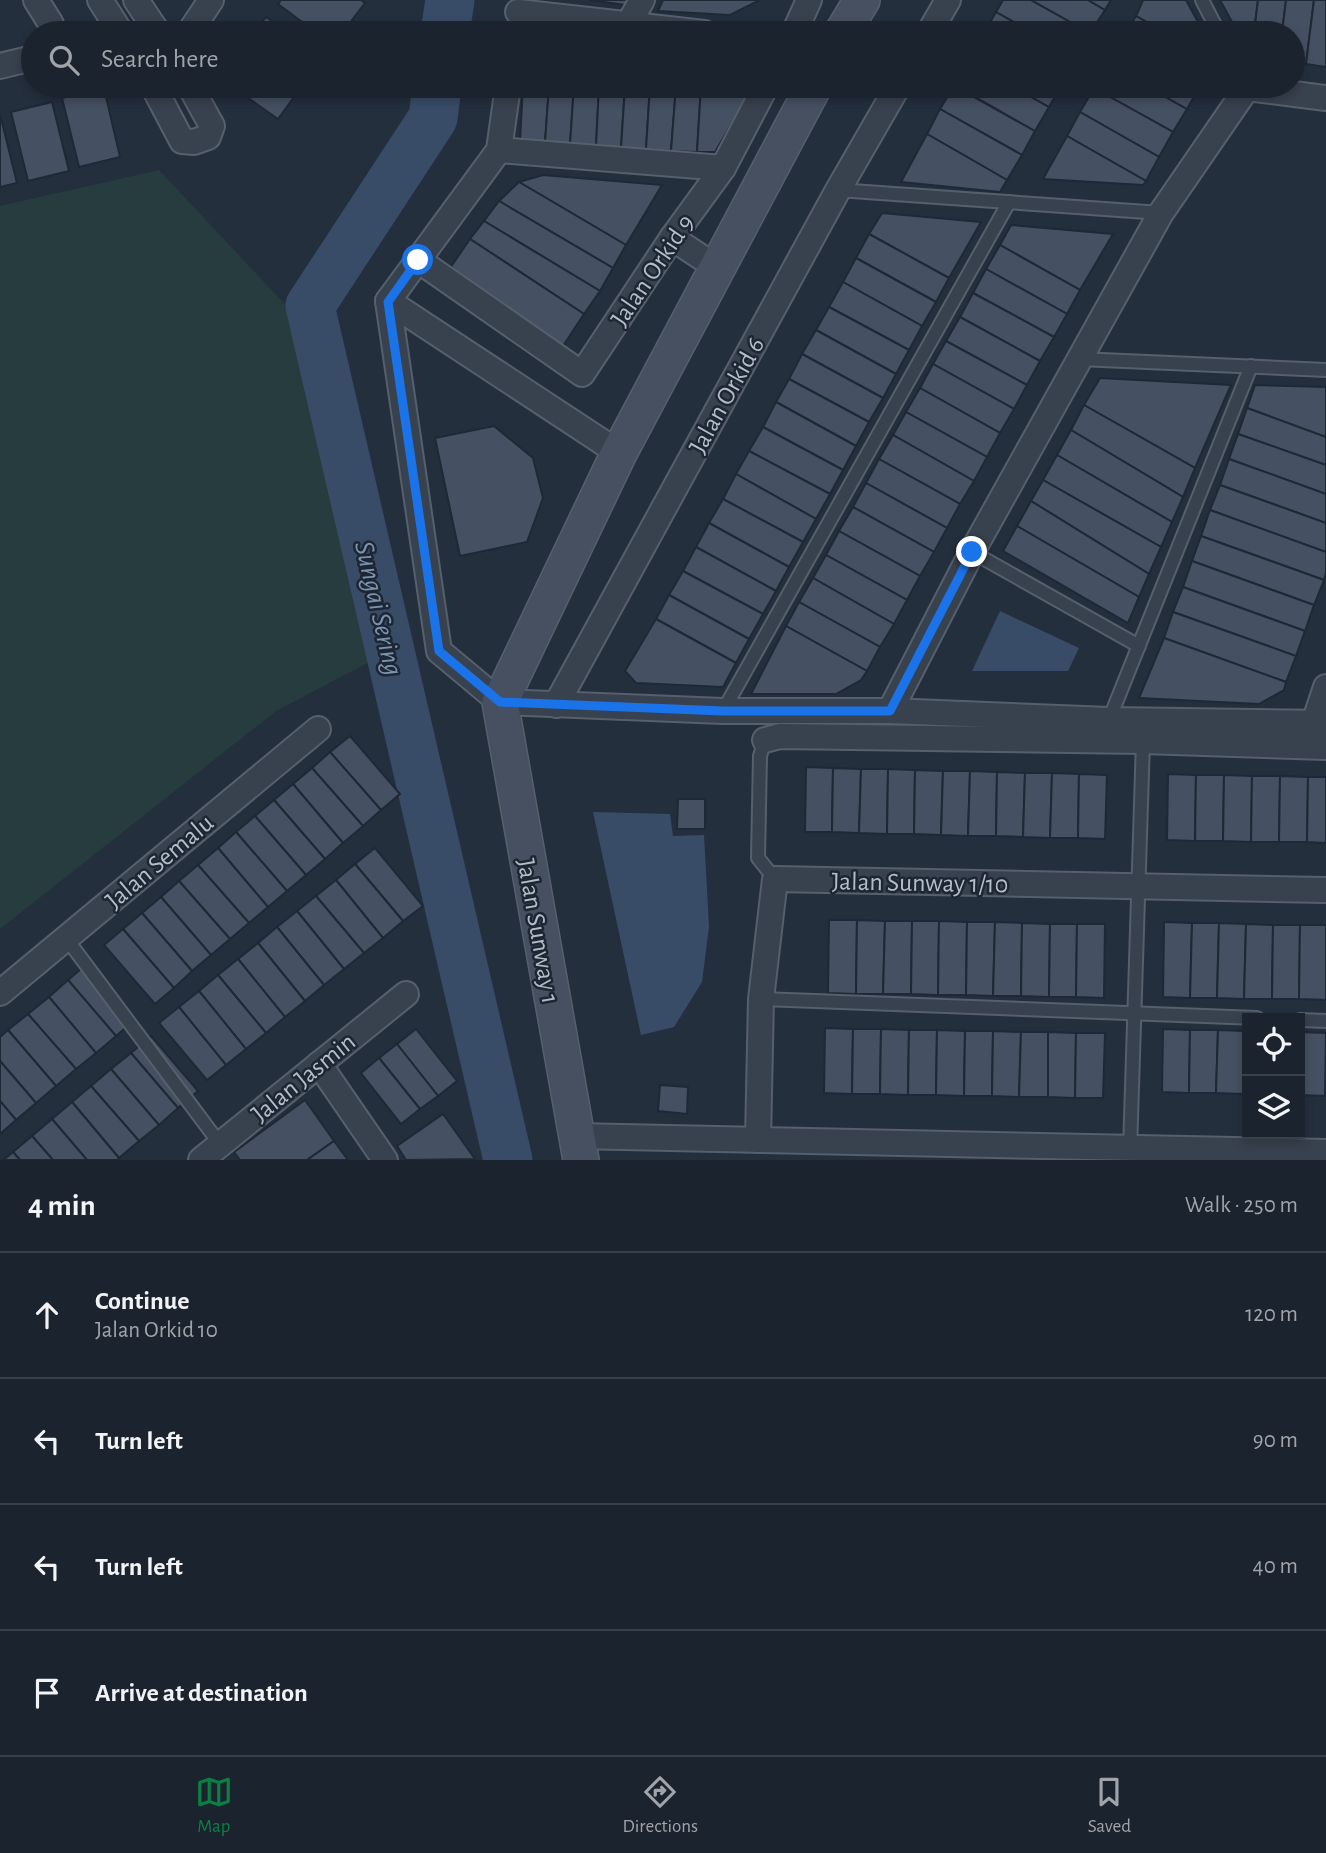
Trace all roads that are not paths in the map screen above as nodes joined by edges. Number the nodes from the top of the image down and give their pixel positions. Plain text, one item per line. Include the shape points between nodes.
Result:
1 (36, 0) edge
2 (100, 0) edge
3 (136, 0) edge
4 (211, 0) edge
5 (642, 0) edge
6 (809, 0) edge
7 (862, 0) edge
8 (948, 0) edge
9 (1202, 0) edge
10 (517, 15) edge
11 (49, 21) edge
12 (113, 21) edge
13 (150, 21) edge
14 (197, 21) edge
15 (578, 21) edge
16 (631, 21) edge
17 (799, 21) edge
18 (849, 21) edge
19 (936, 21) edge
20 (1213, 21) edge
21 (21, 61) edge
22 (0, 66) edge
23 (1305, 95) edge
24 (159, 98) edge
25 (197, 98) edge
26 (506, 98) edge
27 (760, 98) edge
28 (808, 98) edge
29 (891, 98) edge
30 (1239, 98) edge
31 (1326, 98) edge
32 (499, 150) junction
33 (723, 168) junction
34 (838, 190) junction
35 (1009, 202) junction
36 (1161, 213) junction
37 (672, 238) junction
38 (418, 260) junction
39 (716, 267) junction
40 (388, 302) junction
41 (1079, 359) junction
42 (1251, 366) junction
43 (1326, 370) edge
44 (619, 453) junction
45 (972, 552) junction
46 (1139, 646) junction
47 (1326, 687) edge
48 (500, 702) junction
49 (556, 705) junction
50 (723, 711) junction
51 (890, 711) junction
52 (1110, 720) junction
53 (1320, 723) edge
54 (318, 729) dead end
55 (765, 740) joint
56 (1143, 741) junction
57 (1326, 747) edge
58 (775, 879) junction
59 (1138, 886) junction
60 (1326, 890) edge
61 (66, 938) junction
62 (0, 993) edge
63 (406, 994) dead end
64 (761, 999) junction
65 (1134, 1013) junction
66 (1242, 1017) edge
67 (1305, 1020) edge
68 (1326, 1021) edge
69 (319, 1064) junction
70 (758, 1139) junction
71 (220, 1144) junction
72 (578, 1148) edge
73 (1326, 1152) edge
74 (1130, 1154) edge
75 (201, 1160) edge
76 (385, 1160) edge

1 - 11 street
2 - 12 street
3 - 13 street
4 - 14 street
5 - 16 street
6 - 17 street
7 - 18 street
8 - 19 street
9 - 20 lane
10 - 15 street
21 - 22 street
23 - 31 street
24 - 25 street via 182,141 194,142 208,136 212,126
26 - 32 street
27 - 33 street, Jalan Orkid 9
28 - 39 street
29 - 34 street, Jalan Orkid 6
30 - 36 street
32 - 33 street
32 - 38 street
33 - 37 street, Jalan Orkid 9
34 - 35 lane
34 - 49 street, Jalan Orkid 6
35 - 36 lane
35 - 50 lane
36 - 41 street
37 - 38 street, Jalan Orkid 9 via 582,374
37 - 39 street
38 - 40 street
39 - 44 street
40 - 44 street
40 - 48 street via 439,651
41 - 42 lane
41 - 45 street
42 - 43 lane
42 - 46 lane
44 - 48 street
45 - 46 lane
45 - 51 street
46 - 52 lane
47 - 53 street
48 - 49 street
48 - 72 street, Jalan Sunway 1
49 - 50 street
50 - 51 street
51 - 52 street
52 - 53 street
54 - 61 street, Jalan Semalu
55 - 56 street via 780,736
55 - 58 lane via 760,756 758,858
56 - 57 street
56 - 59 lane
58 - 59 street, Jalan Sunway 1/10
58 - 64 street
59 - 60 street, Jalan Sunway 1/10
59 - 65 lane
61 - 62 street, Jalan Semalu
61 - 71 lane
63 - 69 street, Jalan Jasmin
64 - 65 lane
64 - 70 street
65 - 66 lane
65 - 74 lane
67 - 68 lane
69 - 71 street, Jalan Jasmin
69 - 76 street
70 - 72 street
70 - 74 street
71 - 75 street, Jalan Jasmin
73 - 74 street

